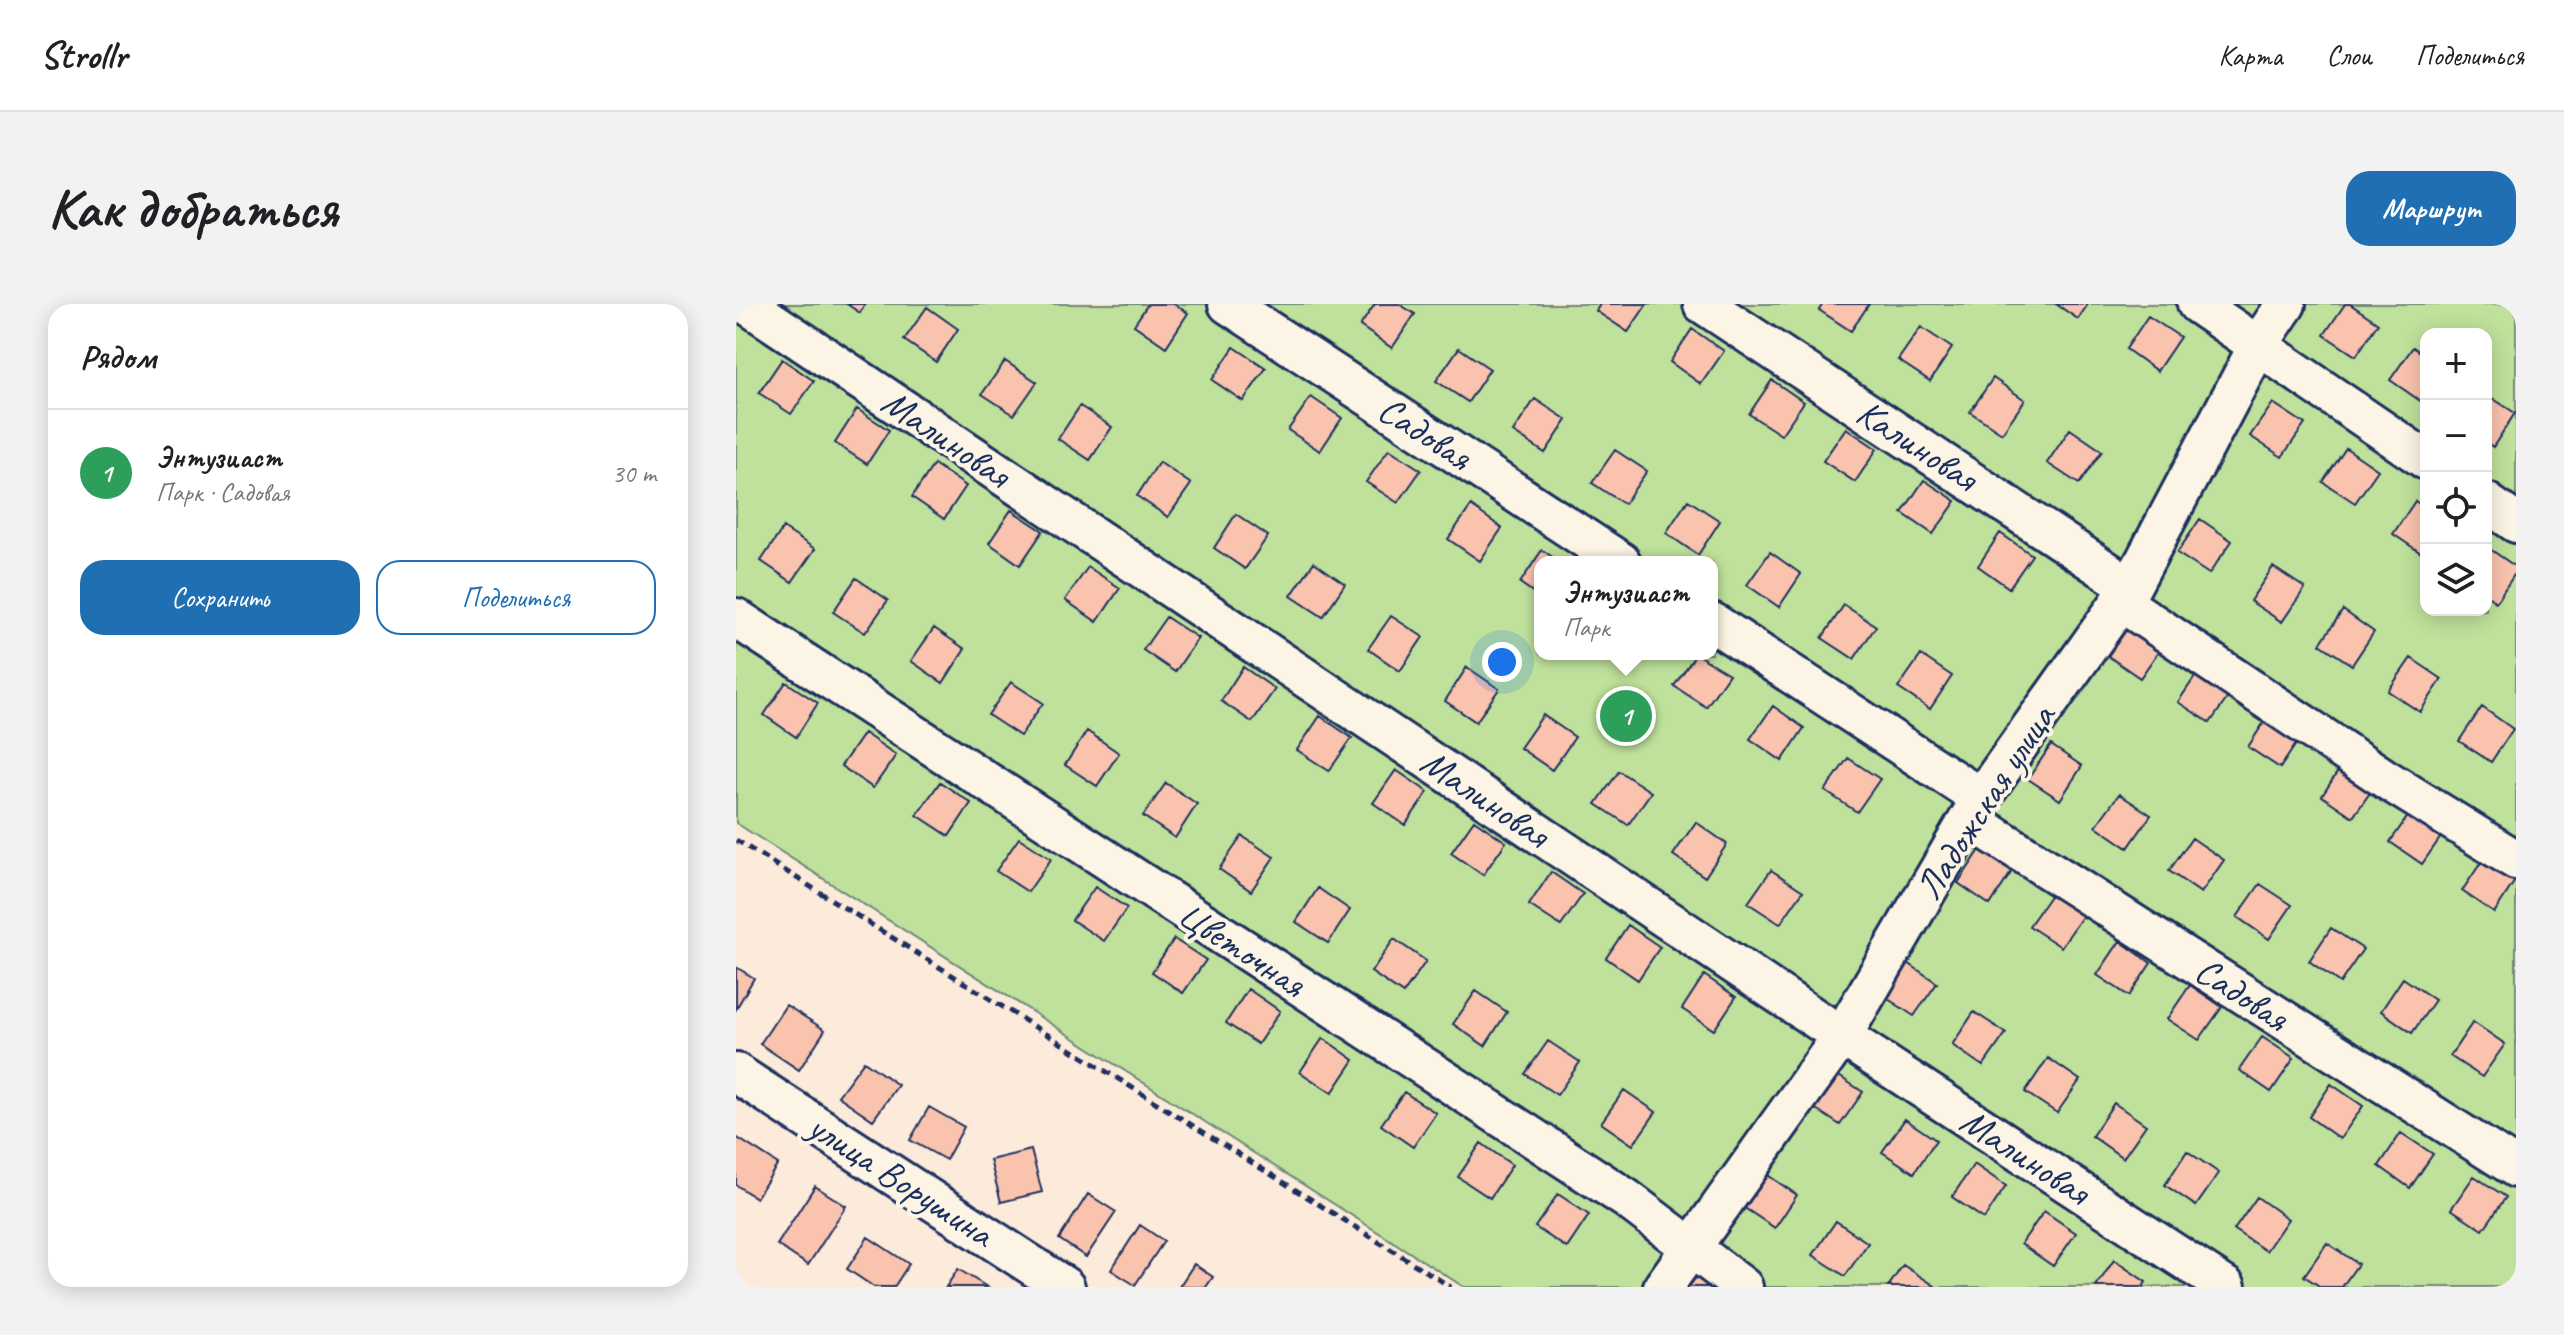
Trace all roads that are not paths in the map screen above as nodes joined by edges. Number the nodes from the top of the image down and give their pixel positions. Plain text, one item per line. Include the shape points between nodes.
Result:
1 (746, 304) edge
2 (1228, 304) edge
3 (1703, 304) edge
4 (2197, 304) edge
5 (2286, 304) edge
6 (2259, 344) junction
7 (2420, 456) edge
8 (2492, 506) edge
9 (2516, 523) edge
10 (1612, 556) edge
11 (2126, 594) junction
12 (736, 618) edge
13 (1718, 626) edge
14 (1975, 809) junction
15 (2516, 860) edge
16 (1842, 1036) junction
17 (736, 1073) edge
18 (2516, 1168) edge
19 (1690, 1248) junction
20 (1065, 1287) edge
21 (1663, 1287) edge
22 (1743, 1287) edge
23 (2226, 1287) edge

1 - 16 street, Малиновая
2 - 10 street, Садовая
3 - 11 street, Калиновая
4 - 6 street
5 - 6 street, Ладожская улица
6 - 7 street
6 - 11 street, Ладожская улица
8 - 9 street
11 - 14 street, Ладожская улица
11 - 15 street, Калиновая via 2387,780
12 - 19 street, Цветочная via 1627,1199
13 - 14 street, Садовая
14 - 16 street, Ладожская улица
14 - 18 street, Садовая
16 - 19 street, Ладожская улица
16 - 23 street, Малиновая
17 - 20 street, улица Ворушина
19 - 21 street, Ладожская улица
19 - 22 street, Цветочная

